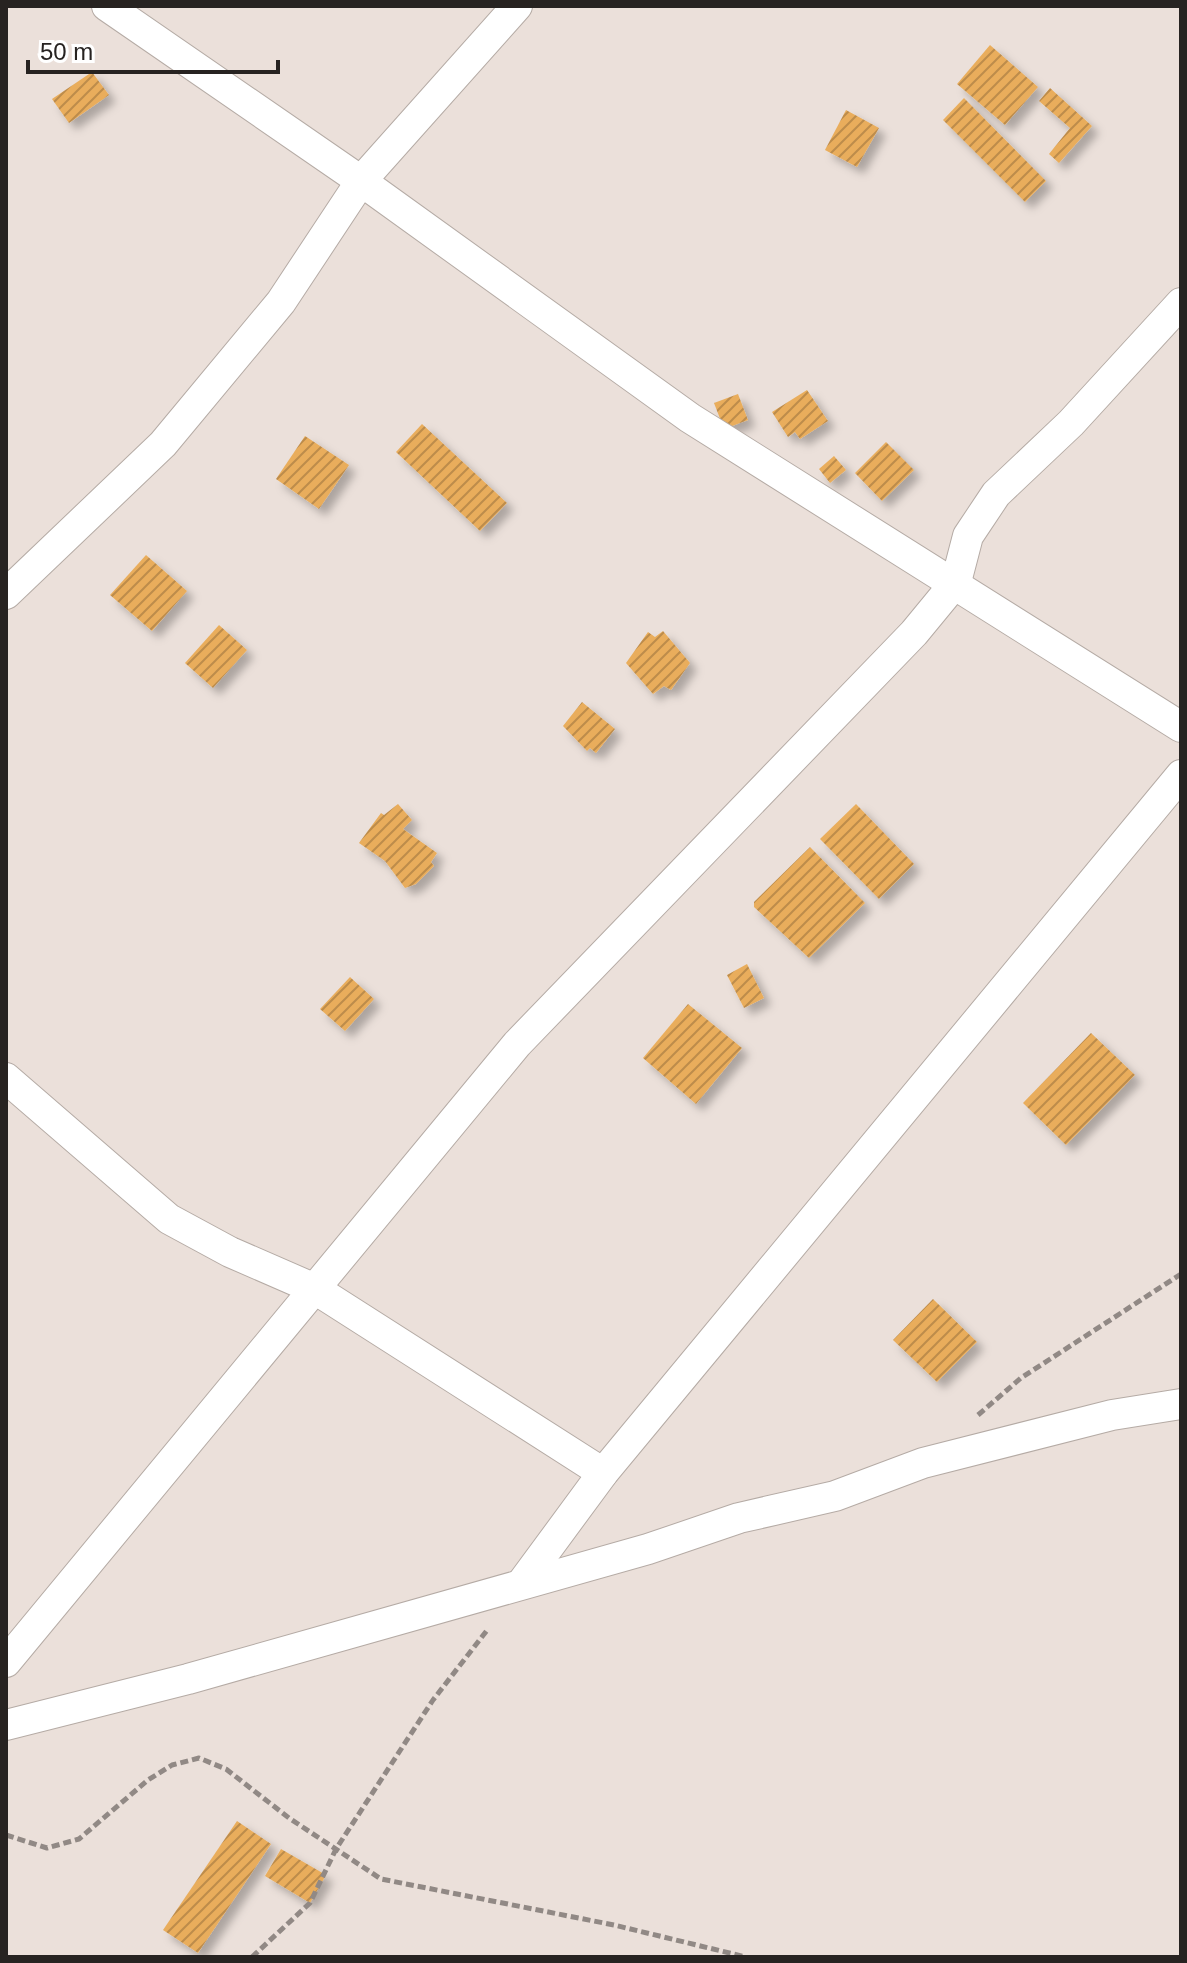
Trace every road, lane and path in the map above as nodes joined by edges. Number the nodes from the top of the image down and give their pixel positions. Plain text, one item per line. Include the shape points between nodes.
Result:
1 (107, 6) edge
2 (517, 6) edge
3 (361, 181) junction
4 (1181, 303) edge
5 (956, 582) junction
6 (6, 594) edge
7 (1181, 727) edge
8 (1181, 775) edge
9 (6, 1078) edge
10 (1181, 1274) edge
11 (315, 1289) junction
12 (1181, 1404) edge
13 (966, 1425) dead end
14 (603, 1473) junction
15 (522, 1583) junction
16 (6, 1662) edge
17 (6, 1725) edge
18 (6, 1835) edge
19 (336, 1849) junction
20 (252, 1957) edge
21 (746, 1957) edge

1 - 3 street
2 - 3 street
3 - 5 street via 690,418
3 - 6 street via 281,302 163,444
4 - 5 street via 1071,423 996,494 968,536
5 - 7 street
5 - 11 street via 870,679 517,1044
8 - 14 street
9 - 11 street via 169,1219
10 - 13 path via 1021,1378
11 - 14 street
11 - 16 street
12 - 15 street via 1112,1415 923,1463 835,1496 739,1518
14 - 15 street
15 - 17 street
15 - 19 path via 433,1700
18 - 19 path via 47,1848 79,1839 148,1780 172,1765 199,1758 226,1769
19 - 20 path via 310,1903
19 - 21 path via 393,1883 614,1925

